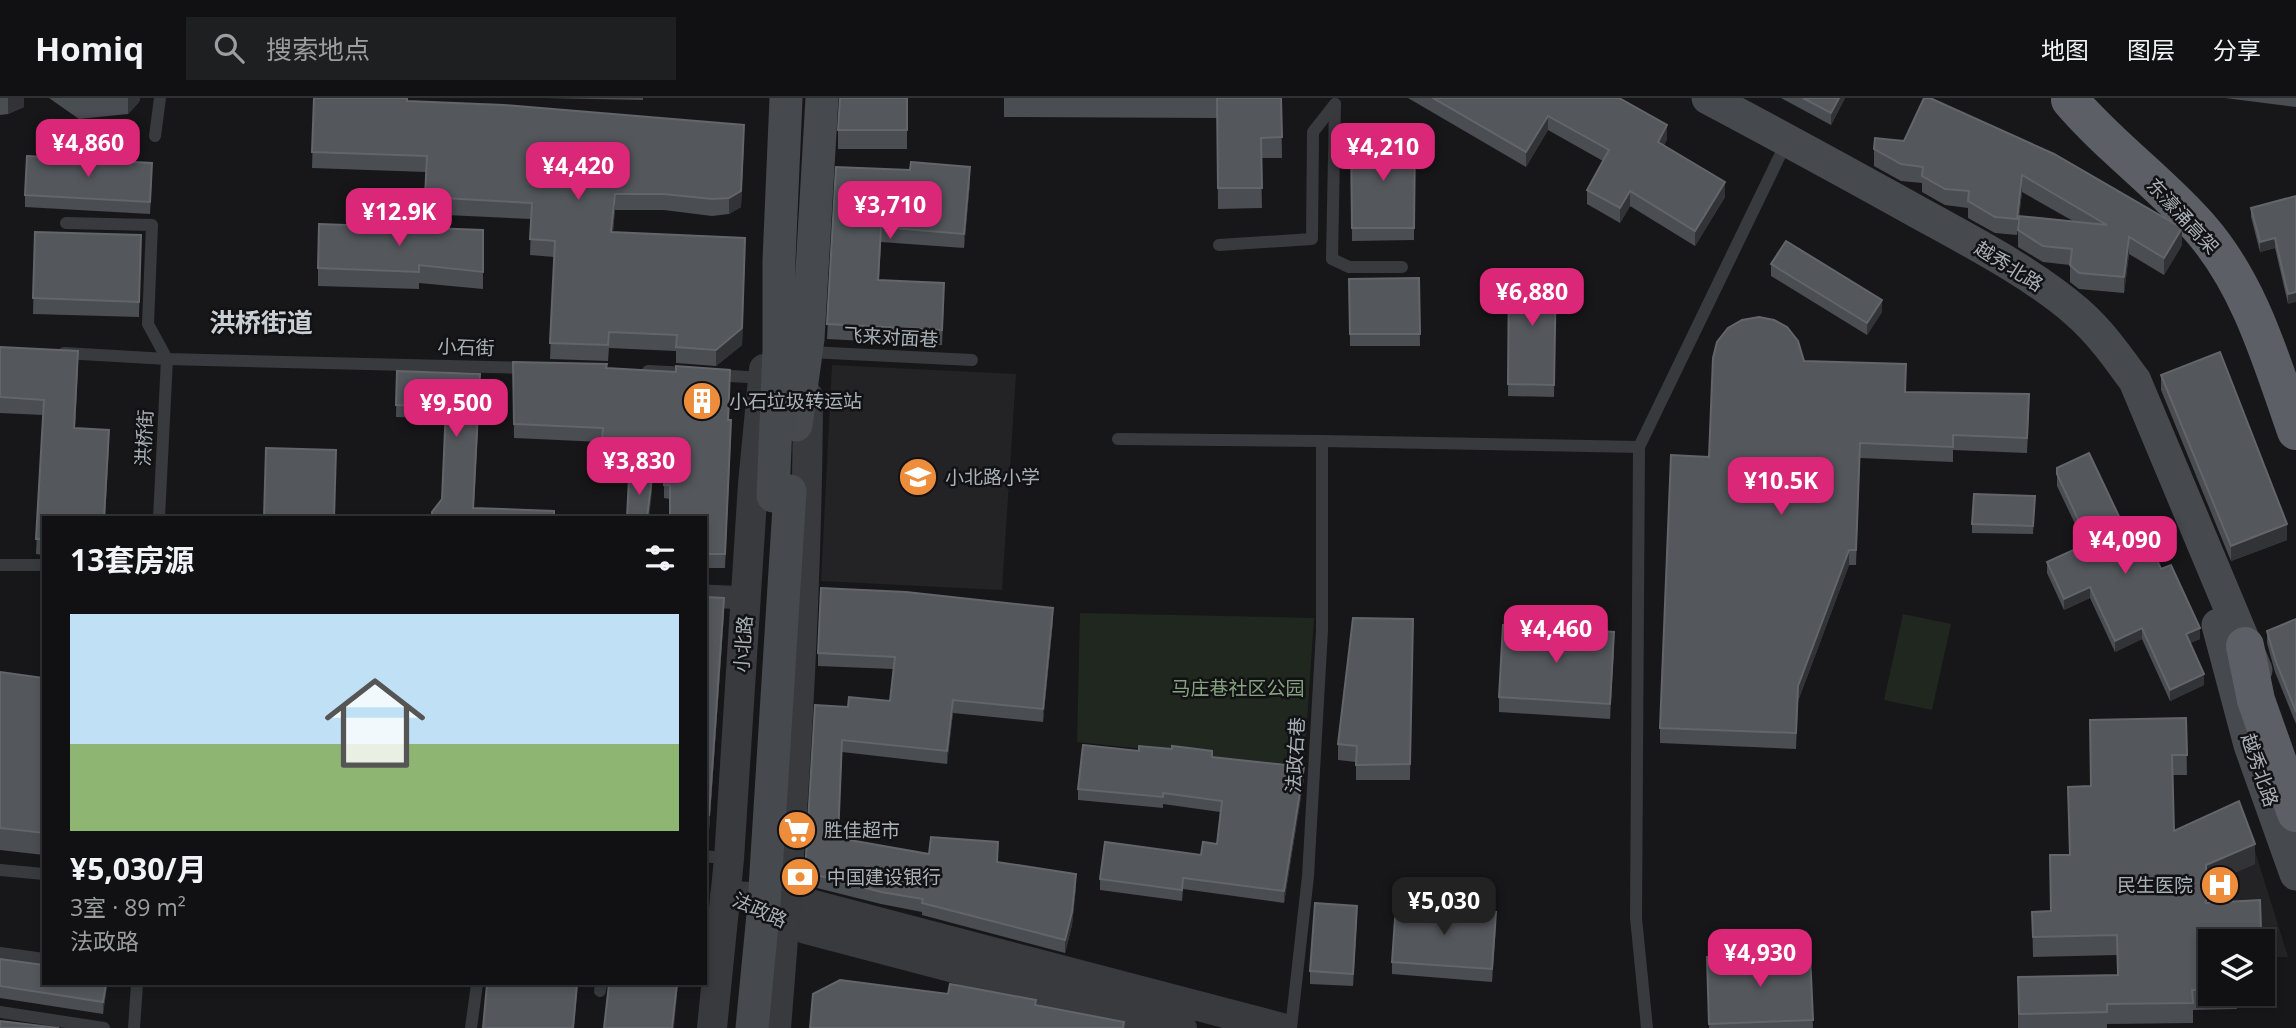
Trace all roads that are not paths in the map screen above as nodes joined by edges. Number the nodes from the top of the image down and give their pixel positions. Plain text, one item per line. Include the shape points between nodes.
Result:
1 (160, 98) edge
2 (786, 98) edge
3 (822, 98) edge
4 (1708, 98) edge
5 (2074, 99) edge
6 (1335, 101) edge
7 (155, 136) dead end
8 (1788, 140) junction
9 (66, 223) dead end
10 (1219, 245) dead end
11 (779, 261) junction
12 (1402, 267) dead end
13 (808, 346) junction
14 (56, 352) edge
15 (167, 359) junction
16 (972, 360) dead end
17 (541, 368) edge
18 (634, 370) edge
19 (763, 378) junction
20 (2296, 416) edge
21 (2296, 431) edge
22 (1118, 439) dead end
23 (1322, 441) junction
24 (1639, 447) junction
25 (782, 493) junction
26 (159, 516) edge
27 (2200, 541) junction
28 (0, 565) edge
29 (42, 565) edge
30 (707, 596) edge
31 (746, 598) junction
32 (2245, 646) junction
33 (2296, 758) edge
34 (732, 794) junction
35 (792, 804) junction
36 (2296, 813) edge
37 (717, 858) edge
38 (0, 870) edge
39 (42, 874) edge
40 (2296, 874) edge
41 (725, 896) junction
42 (786, 910) junction
43 (0, 953) edge
44 (42, 959) edge
45 (136, 985) edge
46 (477, 985) edge
47 (0, 1012) edge
48 (104, 1028) edge
49 (134, 1028) edge
50 (471, 1028) edge
51 (712, 1028) edge
52 (735, 1028) edge
53 (751, 1028) edge
54 (776, 1028) edge
55 (1182, 1028) edge
56 (1282, 1028) edge
57 (1291, 1028) edge
58 (1647, 1028) edge

1 - 7 lane
2 - 11 main road, 小北路
3 - 13 main road, 小北路
4 - 8 main road, 越秀北路
5 - 20 highway, 东濠涌高架 via 2210,232 2263,325
5 - 21 highway, 东濠涌高架 via 2116,149 2183,210 2221,255 2259,326
6 - 10 lane via 1313,132 1312,239
6 - 12 lane via 1332,259 1349,267
8 - 24 lane
8 - 27 main road, 越秀北路 via 1964,238 2076,311 2110,345 2135,381
9 - 15 lane via 152,225 148,324
11 - 19 street, 小北路
11 - 25 main road, 小北路
13 - 16 lane, 飞来对面巷
13 - 25 main road, 小北路
13 - 35 street, 小北路 via 806,545
14 - 15 lane, 小石街
15 - 17 lane, 小石街
15 - 26 lane, 洪桥街
18 - 19 lane
19 - 31 street, 小北路
22 - 23 lane
23 - 24 lane
23 - 57 lane, 法政右巷 via 1321,644 1308,876
24 - 58 lane via 1636,918
25 - 52 main road, 小北路
25 - 53 main road, 小北路, bridge via 766,880
27 - 32 main road, 越秀北路
27 - 40 main road, 越秀北路 via 2235,695
28 - 29 lane
30 - 31 street
31 - 34 street, 小北路
32 - 33 main road, 越秀北路
32 - 36 highway via 2256,700
34 - 35 street via 745,816 756,822 777,818
34 - 37 street, 小北路
35 - 42 street, 小北路
37 - 41 street, 小北路
38 - 39 lane
41 - 42 street, 法政路
41 - 51 street, 小北路
42 - 54 street, 小北路
42 - 55 street, 法政路
42 - 56 street, 法政路
43 - 44 lane
45 - 49 lane
46 - 50 lane
47 - 48 lane

